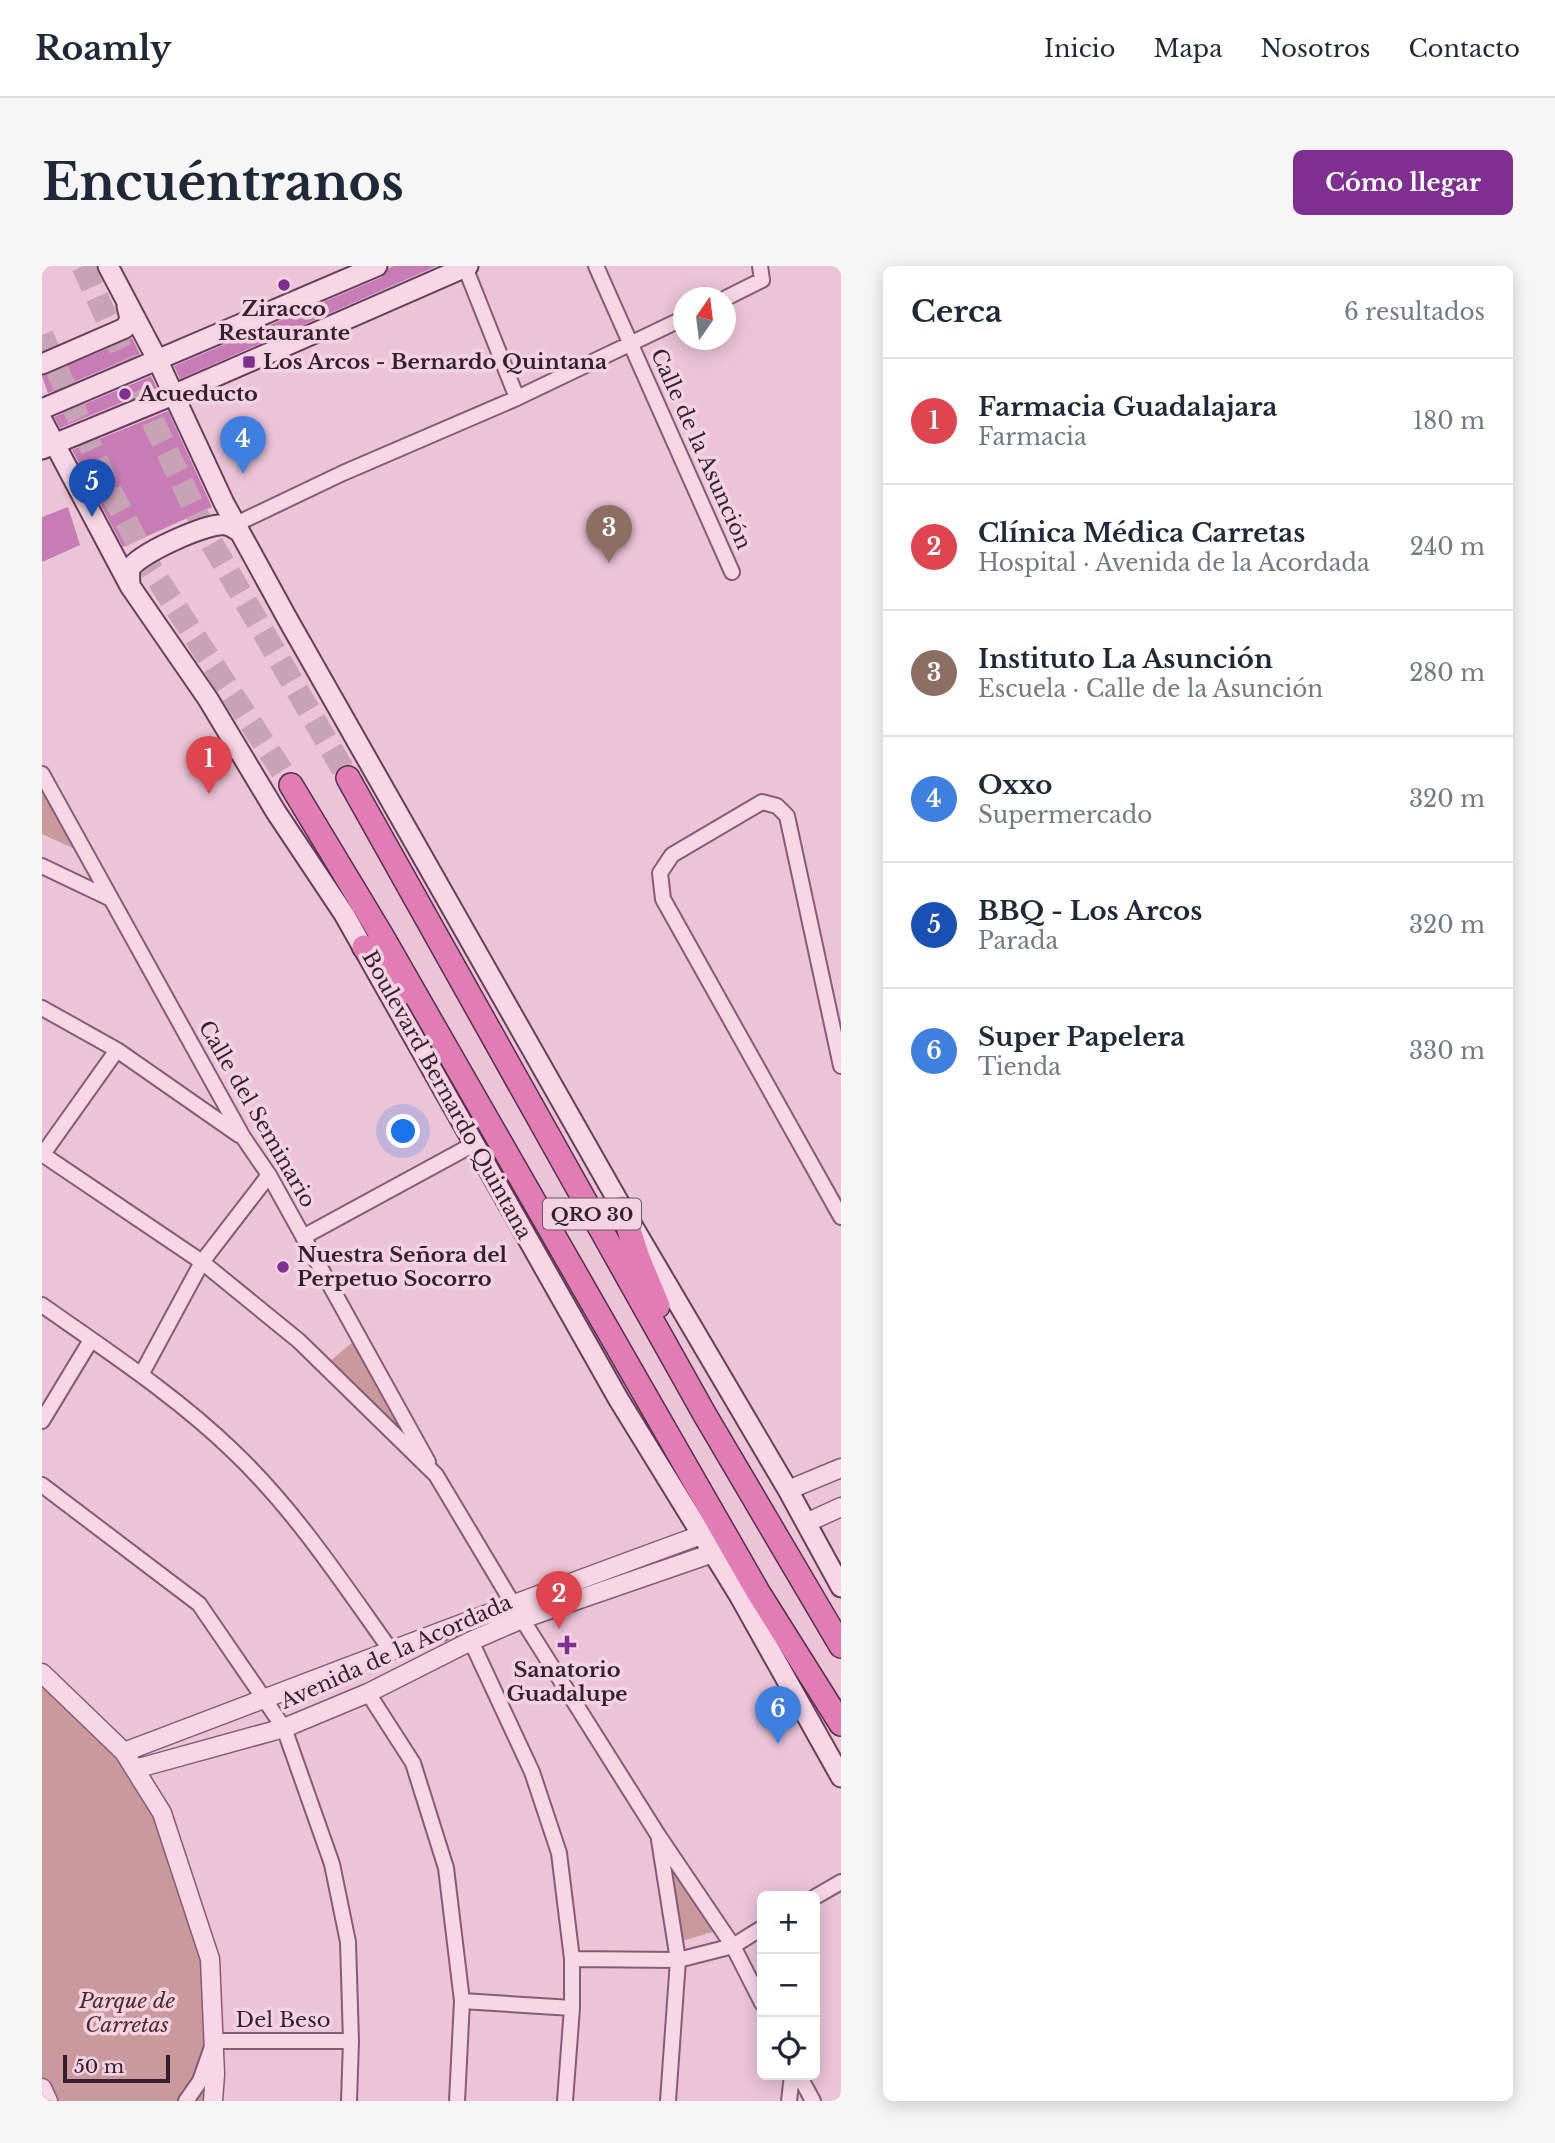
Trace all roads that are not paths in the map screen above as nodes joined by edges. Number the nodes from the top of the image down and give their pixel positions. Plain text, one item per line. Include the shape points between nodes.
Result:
1 (108, 266) edge
2 (377, 266) edge
3 (596, 266) edge
4 (760, 266) edge
5 (466, 267) edge
6 (350, 271) edge
7 (435, 272) edge
8 (736, 293) edge
9 (125, 296) junction
10 (673, 323) edge
11 (631, 343) junction
12 (158, 361) junction
13 (42, 364) edge
14 (173, 395) junction
15 (517, 398) junction
16 (42, 409) edge
17 (42, 421) edge
18 (48, 446) edge
19 (238, 528) junction
20 (732, 572) dead end
21 (130, 586) junction
22 (42, 774) edge
23 (348, 778) tunnel mouth
24 (291, 785) tunnel mouth
25 (42, 866) edge
26 (111, 899) junction
27 (364, 947) junction
28 (42, 1008) edge
29 (117, 1050) junction
30 (841, 1066) edge
31 (243, 1137) junction
32 (474, 1144) junction
33 (42, 1154) edge
34 (269, 1175) junction
35 (622, 1208) junction
36 (841, 1217) edge
37 (552, 1233) junction
38 (303, 1237) junction
39 (202, 1262) junction
40 (42, 1305) edge
41 (91, 1340) junction
42 (141, 1375) junction
43 (705, 1415) junction
44 (42, 1421) edge
45 (841, 1468) edge
46 (436, 1475) junction
47 (43, 1484) edge
48 (788, 1490) junction
49 (841, 1507) edge
50 (806, 1523) junction
51 (701, 1535) junction
52 (713, 1553) junction
53 (841, 1587) edge
54 (518, 1611) junction
55 (471, 1641) junction
56 (841, 1646) edge
57 (392, 1651) junction
58 (42, 1673) edge
59 (368, 1693) junction
60 (264, 1699) junction
61 (841, 1724) edge
62 (284, 1728) junction
63 (124, 1752) junction
64 (135, 1769) junction
65 (841, 1777) edge
66 (658, 1835) junction
67 (841, 1882) edge
68 (820, 1894) edge
69 (757, 1931) edge
70 (733, 1946) junction
71 (572, 1959) junction
72 (678, 1960) junction
73 (757, 1993) edge
74 (462, 2001) junction
75 (572, 2008) junction
76 (214, 2041) junction
77 (351, 2041) junction
78 (791, 2080) edge
79 (802, 2080) edge
80 (42, 2087) edge
81 (48, 2101) edge
82 (58, 2101) edge
83 (186, 2101) edge
84 (213, 2101) edge
85 (349, 2101) edge
86 (457, 2101) edge
87 (565, 2101) edge
88 (668, 2101) edge
89 (789, 2101) edge
90 (813, 2101) edge

1 - 9 main road
2 - 6 main road
3 - 11 street, Calle de la Asunción
4 - 8 street via 762,280
5 - 7 main road
5 - 15 street
6 - 12 main road
7 - 14 main road
9 - 12 main road
9 - 13 main road via 130,319 125,328
10 - 11 street, Calle de la Asunción
11 - 15 street, Calle de la Asunción
11 - 20 street, Calle de la Asunción
12 - 14 main road
12 - 16 main road
14 - 18 main road
14 - 19 main road
15 - 19 street, Calle de la Asunción via 343,473
17 - 18 main road, Boulevard Bernardo Quintana
18 - 21 main road, Boulevard Bernardo Quintana
19 - 21 main road via 211,526 138,560 130,570
19 - 35 main road
21 - 27 main road, Boulevard Bernardo Quintana via 208,699
22 - 26 street, Calle del Seminario
23 - 43 highway, QRO 30
24 - 37 highway, Boulevard Bernardo Quintana / QRO 30
25 - 26 street
26 - 31 street, Calle del Seminario
27 - 32 main road, Boulevard Bernardo Quintana
27 - 37 highway via 403,995 532,1214
28 - 29 street
29 - 31 street
29 - 33 street
30 - 36 street via 787,816 777,806 762,802 672,855 660,873 663,899
31 - 34 street, Calle del Seminario
32 - 38 street
32 - 51 main road, Boulevard Bernardo Quintana
33 - 39 street
34 - 38 street, Calle del Seminario
34 - 39 street
35 - 43 highway via 638,1258
35 - 48 main road
37 - 61 highway, Boulevard Bernardo Quintana / QRO 30 via 758,1592
38 - 46 street, Calle del Seminario
39 - 42 street
39 - 46 street via 299,1341
40 - 41 street
41 - 42 street
41 - 44 street
42 - 57 street via 234,1451 296,1518
43 - 56 highway, QRO 30
45 - 48 street
46 - 54 street
47 - 60 street via 199,1604
48 - 50 main road
49 - 50 street
50 - 53 main road
51 - 52 main road, Boulevard Bernardo Quintana
51 - 54 street, Avenida de la Acordada
52 - 54 street, Avenida de la Acordada
52 - 65 main road, Boulevard Bernardo Quintana
54 - 55 street, Avenida de la Acordada
54 - 57 street, Avenida de la Acordada
54 - 66 street
55 - 59 street, Avenida de la Acordada
55 - 71 street via 532,1772 559,1853
57 - 60 street, Avenida de la Acordada
58 - 63 street
59 - 62 street, Avenida de la Acordada
59 - 74 street via 413,1763 446,1868
60 - 62 street
60 - 63 street, Avenida de la Acordada
62 - 64 street, Avenida de la Acordada
62 - 77 street via 332,1864 348,1942
63 - 64 street
64 - 76 street via 162,1813 209,1959
66 - 70 street
66 - 72 street
67 - 68 street
69 - 70 street
70 - 72 street
70 - 73 street
71 - 72 street
71 - 75 street
72 - 88 street
74 - 75 street
74 - 86 street
75 - 87 street
76 - 77 street, Del Beso
76 - 83 street via 200,2081
76 - 84 street
77 - 85 street
78 - 89 street
79 - 90 street
80 - 81 street
80 - 82 street

